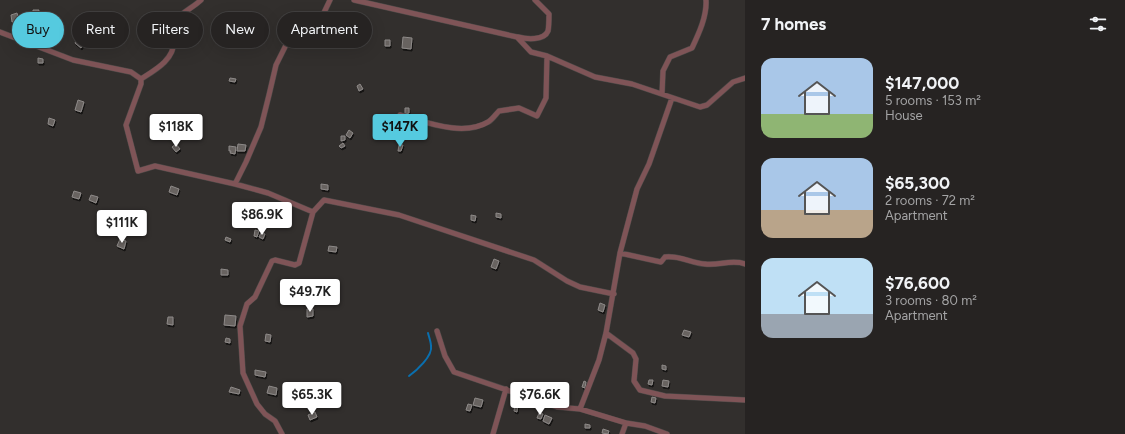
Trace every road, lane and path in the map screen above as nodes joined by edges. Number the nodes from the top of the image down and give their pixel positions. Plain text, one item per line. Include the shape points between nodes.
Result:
1 (201, 0) edge
2 (330, 0) edge
3 (354, 0) edge
4 (535, 0) edge
5 (706, 0) edge
6 (0, 32) edge
7 (517, 37) junction
8 (547, 56) junction
9 (745, 78) edge
10 (141, 79) junction
11 (662, 94) junction
12 (672, 98) junction
13 (400, 116) dead end
14 (235, 184) junction
15 (313, 212) junction
16 (620, 253) junction
17 (745, 264) edge
18 (614, 294) junction
19 (437, 331) dead end
20 (606, 333) junction
21 (506, 388) junction
22 (745, 400) edge
23 (580, 410) junction
24 (626, 423) junction
25 (282, 434) edge
26 (494, 434) edge
27 (622, 434) edge
28 (667, 434) edge

1 - 10 street via 180,15 174,24 174,45 168,58 159,68
2 - 14 street via 314,30 289,38 276,65 261,127
3 - 7 street
4 - 7 street via 549,14 547,32 543,36 528,39
5 - 11 street via 707,7 692,48 670,57 663,71
6 - 10 street via 72,60 131,72
7 - 8 street via 531,52
8 - 11 street via 595,77 632,84
8 - 13 street via 546,98 536,116 519,108 499,111 489,122 475,128 452,128
9 - 12 street via 733,82 707,105 700,107
10 - 14 street via 126,125 138,170 155,166
11 - 12 street
12 - 16 street via 649,164 637,189
14 - 15 street via 268,193
15 - 18 street via 324,200 400,215 534,260 580,287
15 - 25 street via 299,263 295,265 272,261 255,297 247,304 240,326 243,373 257,404 275,421
16 - 17 street via 661,262 665,257 672,256 704,264
16 - 18 street
18 - 20 street
19 - 21 street via 445,356 454,372
20 - 22 street via 633,353 636,359 634,381 640,390 665,396
20 - 23 street via 599,360
21 - 23 street via 557,407
21 - 26 street
23 - 24 street
24 - 27 street
24 - 28 street via 645,426

